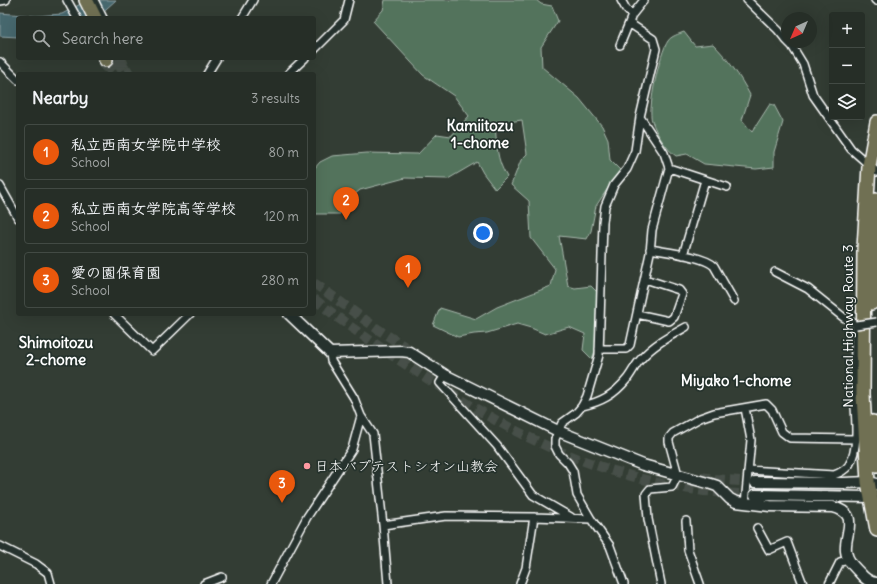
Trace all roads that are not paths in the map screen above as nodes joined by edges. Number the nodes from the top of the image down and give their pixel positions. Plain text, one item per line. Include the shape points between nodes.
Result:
1 (6, 0) edge
2 (67, 0) edge
3 (77, 0) edge
4 (86, 0) edge
5 (94, 0) edge
6 (254, 0) edge
7 (349, 0) edge
8 (355, 0) edge
9 (621, 0) edge
10 (644, 0) edge
11 (746, 0) edge
12 (0, 2) edge
13 (347, 9) junction
14 (632, 15) junction
15 (76, 16) edge
16 (85, 16) edge
17 (94, 16) edge
18 (102, 16) edge
19 (243, 16) edge
20 (629, 23) junction
21 (781, 34) edge
22 (620, 46) dead end
23 (316, 48) edge
24 (793, 48) edge
25 (216, 60) edge
26 (303, 60) edge
27 (0, 62) edge
28 (208, 72) edge
29 (290, 72) edge
30 (16, 78) edge
31 (640, 116) junction
32 (877, 122) edge
33 (669, 168) junction
34 (874, 169) edge
35 (705, 180) junction
36 (0, 186) edge
37 (728, 187) dead end
38 (16, 214) edge
39 (876, 224) edge
40 (650, 249) junction
41 (683, 255) junction
42 (774, 272) dead end
43 (644, 279) junction
44 (734, 301) dead end
45 (637, 314) junction
46 (116, 316) edge
47 (188, 316) edge
48 (291, 316) edge
49 (877, 322) edge
50 (856, 325) junction
51 (686, 328) dead end
52 (599, 349) junction
53 (330, 353) junction
54 (445, 375) junction
55 (582, 406) junction
56 (745, 408) junction
57 (361, 416) junction
58 (558, 431) junction
59 (855, 438) junction
60 (877, 465) edge
61 (749, 470) junction
62 (678, 475) junction
63 (755, 482) tunnel mouth
64 (873, 483) edge
65 (755, 495) tunnel mouth
66 (873, 496) edge
67 (745, 504) junction
68 (534, 516) junction
69 (572, 518) junction
70 (591, 519) junction
71 (686, 521) dead end
72 (383, 525) junction
73 (757, 528) dead end
74 (877, 530) edge
75 (0, 546) edge
76 (849, 560) junction
77 (222, 577) dead end
78 (877, 583) edge
79 (51, 584) edge
80 (204, 584) edge
81 (271, 584) edge
82 (388, 584) edge
83 (520, 584) edge
84 (624, 584) edge
85 (661, 584) edge
86 (700, 584) edge
87 (803, 584) edge
88 (829, 584) edge

1 - 12 street
2 - 15 street
3 - 16 highway
4 - 17 highway
5 - 18 street
6 - 19 street
7 - 13 street
8 - 13 street
9 - 14 street
10 - 14 street
11 - 21 street
13 - 23 street via 344,20
14 - 20 street
20 - 22 street
20 - 31 street via 653,39 656,49
24 - 34 street via 803,64 813,95 851,149
25 - 28 street
26 - 29 street
27 - 30 street
31 - 33 street via 664,153
31 - 52 street via 635,151 614,185 605,206
32 - 34 highway, National Highway Route 3
33 - 35 street
33 - 40 street via 652,230
34 - 39 highway, National Highway Route 3
34 - 64 highway, National Highway Route 3 via 864,248 863,394
35 - 37 street
35 - 41 street
36 - 38 street
39 - 60 highway, National Highway Route 3 via 872,395
40 - 41 street
40 - 43 street
41 - 44 street via 714,266
42 - 50 street via 808,289
43 - 45 street
43 - 45 street via 679,290 682,294 674,317 670,321
45 - 52 street via 630,345 626,349
46 - 47 street via 152,351
48 - 53 street
49 - 50 street, bridge
50 - 59 street
51 - 55 street via 663,340 641,359 626,380 607,398
52 - 55 street
53 - 54 street via 409,352
53 - 57 street via 331,361 354,398
54 - 58 street
54 - 69 street via 440,383 497,446 533,495
55 - 58 street via 562,423
56 - 59 street via 766,404 772,410 782,432 790,438
56 - 61 street via 751,440
56 - 62 street via 714,413 673,433 669,442
57 - 72 street via 373,434
57 - 81 street via 352,449 308,517
58 - 62 street via 643,465
58 - 70 street via 555,446 573,471 577,495
59 - 61 street via 853,455 848,466 834,475
61 - 67 street
62 - 67 street via 717,486 730,499
62 - 85 street via 672,487 650,489 646,494 648,519
63 - 64 street
64 - 66 highway, National Highway Route 3
65 - 66 street
66 - 74 highway, National Highway Route 3
67 - 76 street via 840,509 846,513 849,520 846,552
68 - 69 street
68 - 72 street via 446,516
68 - 83 street via 526,568
69 - 70 street
70 - 84 street via 610,546
71 - 86 street via 688,550
72 - 82 street
73 - 87 street via 769,550 787,542
75 - 79 street via 48,572
76 - 78 street via 867,580
76 - 88 street via 840,562
77 - 80 street

